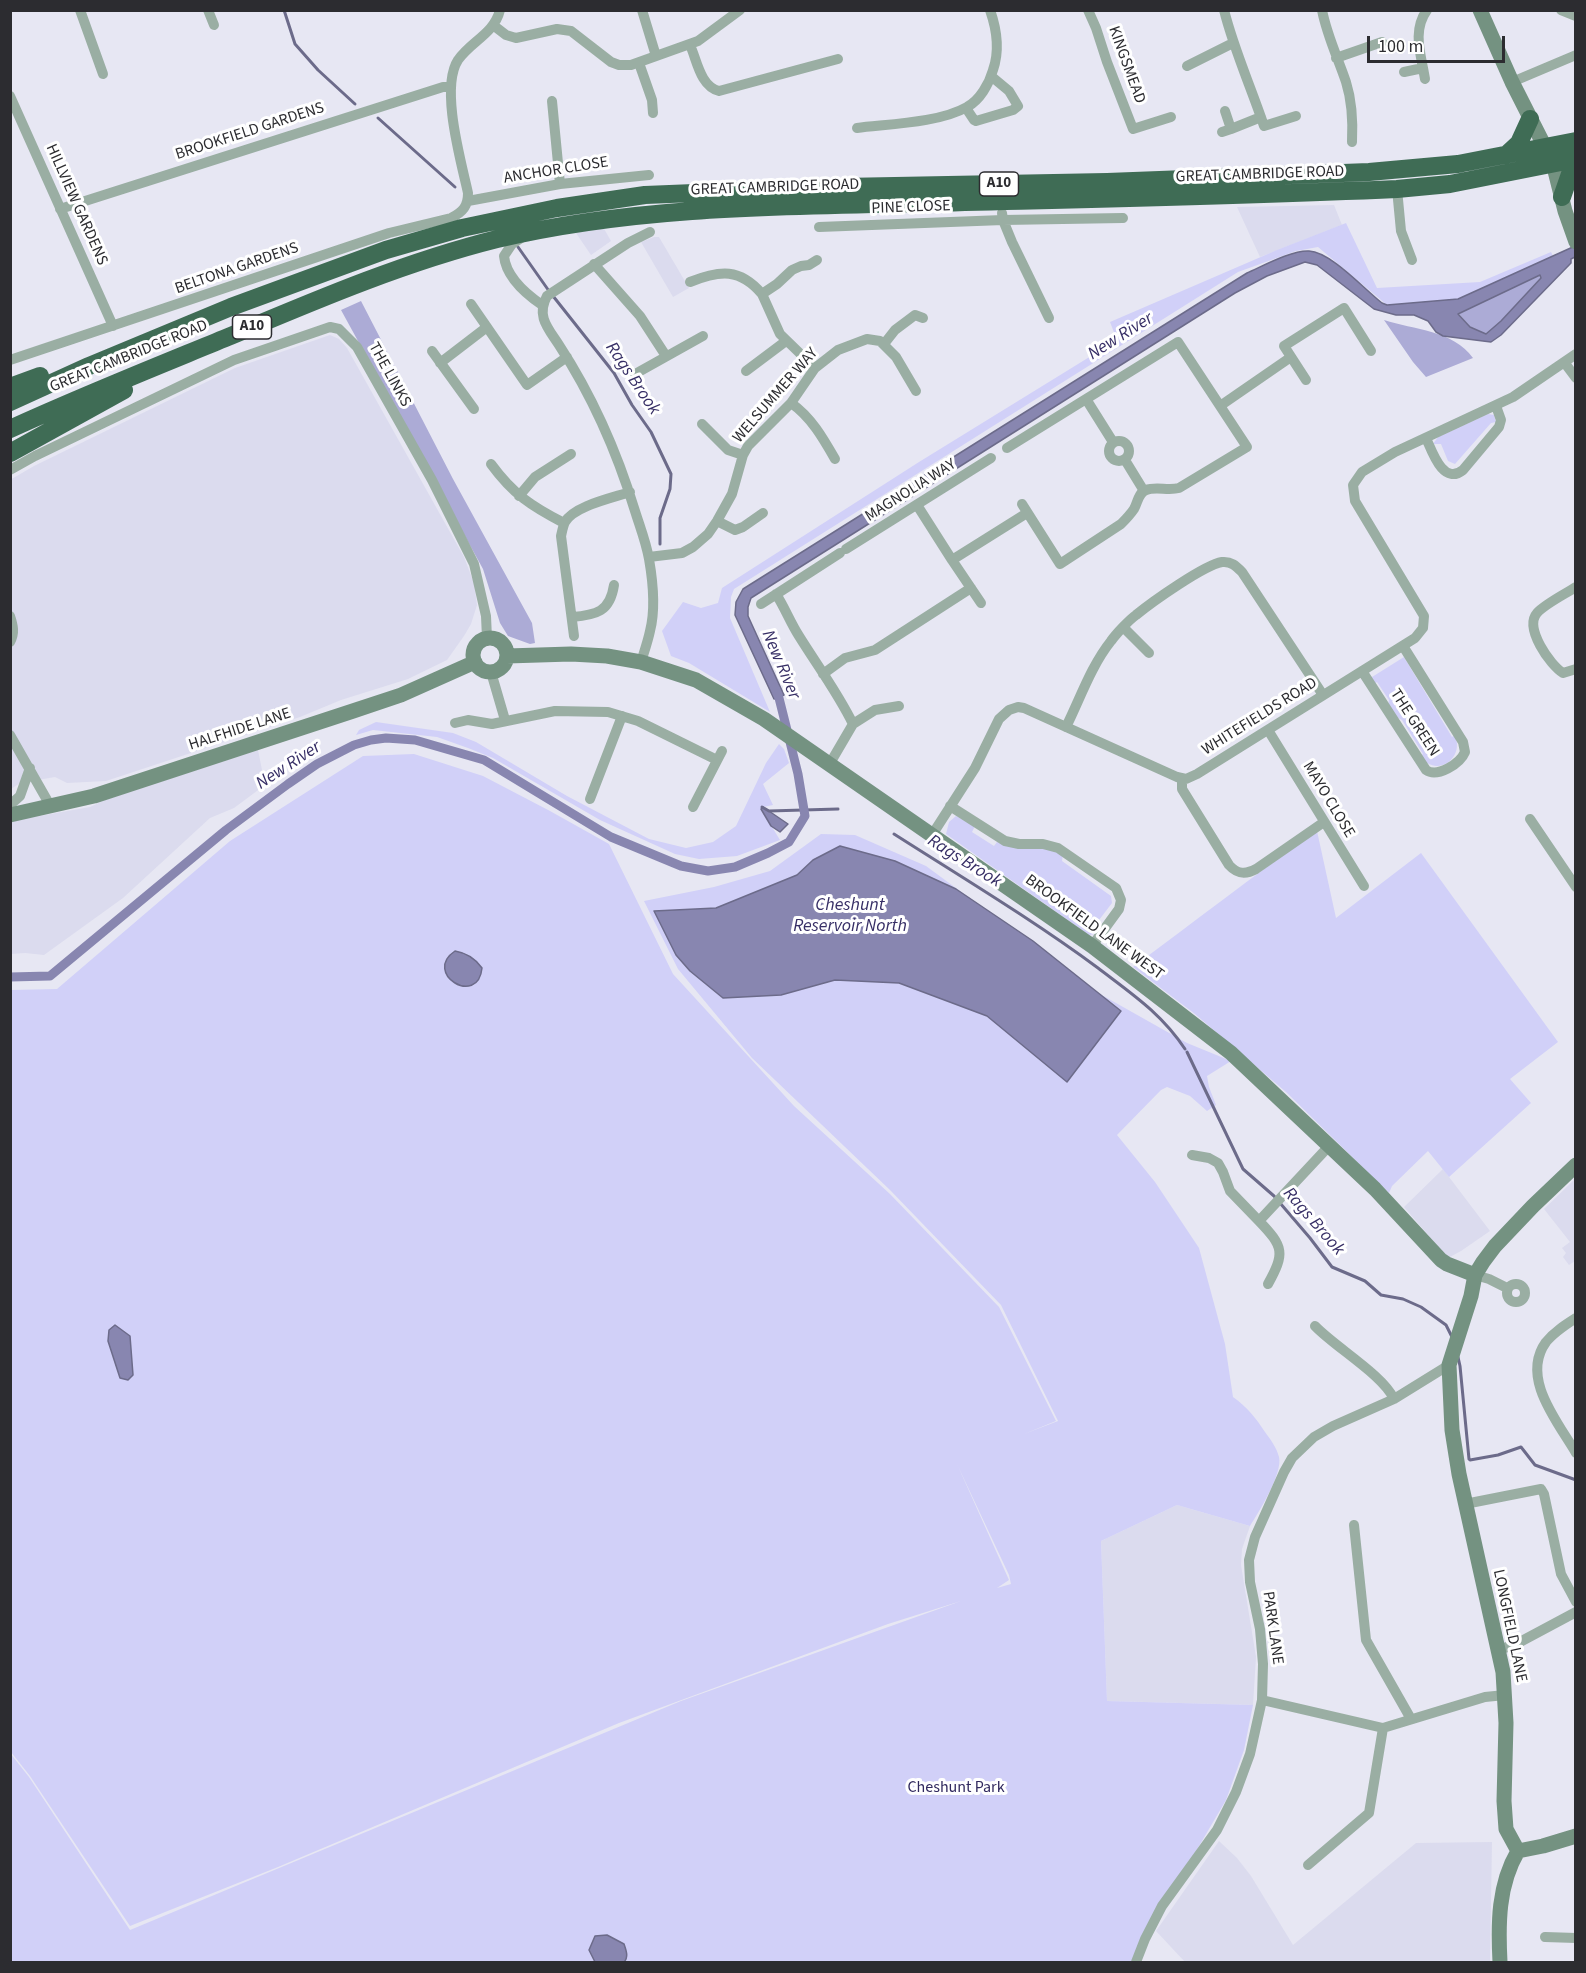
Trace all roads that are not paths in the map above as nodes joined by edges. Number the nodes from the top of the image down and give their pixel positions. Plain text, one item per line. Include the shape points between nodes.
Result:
1 (80, 10) edge
2 (208, 10) edge
3 (500, 10) edge
4 (642, 10) edge
5 (740, 10) edge
6 (990, 10) edge
7 (1088, 10) edge
8 (1224, 10) edge
9 (1322, 10) edge
10 (1427, 10) edge
11 (1480, 10) edge
12 (1561, 10) edge
13 (1575, 15) edge
14 (493, 25) junction
15 (214, 26) dead end
16 (1382, 42) dead end
17 (1233, 43) junction
18 (690, 45) junction
19 (1575, 55) edge
20 (656, 56) junction
21 (1336, 58) junction
22 (838, 59) dead end
23 (639, 63) junction
24 (1187, 66) dead end
25 (1404, 72) dead end
26 (103, 74) dead end
27 (991, 76) junction
28 (1512, 82) junction
29 (450, 87) junction
30 (10, 96) edge
31 (552, 101) dead end
32 (966, 108) junction
33 (1225, 111) dead end
34 (653, 113) dead end
35 (1296, 116) dead end
36 (1171, 117) dead end
37 (1261, 117) junction
38 (1530, 119) junction
39 (856, 128) dead end
40 (1575, 141) edge
41 (1352, 142) dead end
42 (1506, 155) junction
43 (1548, 155) junction
44 (1575, 159) edge
45 (1575, 168) edge
46 (650, 175) dead end
47 (560, 183) junction
48 (1398, 189) junction
49 (1562, 197) junction
50 (468, 201) junction
51 (1001, 201) junction
52 (60, 209) junction
53 (1123, 219) dead end
54 (1003, 220) junction
55 (819, 227) dead end
56 (650, 232) dead end
57 (527, 233) junction
58 (1575, 242) edge
59 (817, 260) dead end
60 (1412, 260) dead end
61 (594, 264) junction
62 (690, 282) dead end
63 (762, 294) junction
64 (549, 297) junction
65 (471, 304) dead end
66 (923, 318) dead end
67 (1049, 318) dead end
68 (113, 326) junction
69 (487, 327) junction
70 (703, 336) dead end
71 (786, 341) junction
72 (884, 344) junction
73 (432, 351) dead end
74 (1371, 351) dead end
75 (1575, 354) edge
76 (666, 356) junction
77 (567, 357) junction
78 (1291, 357) junction
79 (10, 360) edge
80 (1564, 362) junction
81 (440, 363) junction
82 (89, 366) junction
83 (156, 367) junction
84 (815, 369) junction
85 (746, 371) dead end
86 (635, 375) dead end
87 (1575, 378) edge
88 (1306, 380) dead end
89 (10, 387) edge
90 (916, 391) dead end
91 (1086, 399) junction
92 (10, 402) edge
93 (791, 403) junction
94 (1220, 406) junction
95 (1496, 406) junction
96 (474, 409) dead end
97 (702, 424) dead end
98 (10, 429) edge
99 (1426, 438) junction
100 (1007, 448) dead end
101 (10, 453) edge
102 (571, 454) dead end
103 (743, 455) junction
104 (992, 458) dead end
105 (835, 459) dead end
106 (491, 464) dead end
107 (10, 470) edge
108 (1144, 490) junction
109 (630, 492) junction
110 (519, 496) junction
111 (917, 505) junction
112 (763, 513) dead end
113 (717, 521) junction
114 (564, 523) junction
115 (649, 557) junction
116 (952, 560) junction
117 (614, 585) dead end
118 (1575, 587) edge
119 (971, 588) junction
120 (776, 594) junction
121 (981, 603) dead end
122 (761, 604) dead end
123 (10, 616) edge
124 (572, 617) junction
125 (1124, 628) junction
126 (574, 636) dead end
127 (487, 638) junction
128 (10, 642) edge
129 (1403, 646) junction
130 (1149, 653) dead end
131 (507, 656) junction
132 (475, 662) junction
133 (640, 662) junction
134 (1575, 669) edge
135 (1362, 671) junction
136 (491, 672) junction
137 (823, 674) junction
138 (1323, 695) junction
139 (899, 706) dead end
140 (622, 716) junction
141 (505, 720) junction
142 (455, 723) dead end
143 (853, 724) junction
144 (1066, 727) junction
145 (1268, 730) junction
146 (10, 735) edge
147 (829, 765) junction
148 (30, 768) junction
149 (1182, 779) junction
150 (590, 799) dead end
151 (10, 805) edge
152 (950, 806) junction
153 (51, 807) junction
154 (693, 807) dead end
155 (10, 815) edge
156 (1530, 819) dead end
157 (1324, 822) junction
158 (932, 835) junction
159 (1364, 886) dead end
160 (1575, 887) edge
161 (1092, 946) junction
162 (1330, 1145) junction
163 (1192, 1155) dead end
164 (1575, 1165) edge
165 (1260, 1221) junction
166 (1475, 1275) junction
167 (1268, 1284) dead end
168 (1507, 1288) dead end
169 (1575, 1318) edge
170 (1315, 1326) dead end
171 (1450, 1361) junction
172 (1394, 1399) junction
173 (1575, 1453) edge
174 (1465, 1504) junction
175 (1354, 1525) dead end
176 (1575, 1602) edge
177 (1575, 1612) edge
178 (1499, 1650) junction
179 (1505, 1695) junction
180 (1262, 1700) junction
181 (1411, 1719) junction
182 (1383, 1728) junction
183 (1575, 1836) edge
184 (1518, 1851) junction
185 (1308, 1864) dead end
186 (1545, 1937) dead end
187 (1575, 1938) edge
188 (1136, 1962) edge
189 (1500, 1962) edge

1 - 26 street
2 - 15 street
3 - 14 street
4 - 20 street
5 - 18 street
6 - 27 street via 998,43
7 - 36 street, KINGSMEAD via 1134,129
8 - 17 street
9 - 21 street
10 - 25 street via 1418,30 1424,74
11 - 28 main road
12 - 13 street
14 - 23 street via 516,38 566,30 611,62
14 - 29 street via 458,60
16 - 21 street
17 - 24 street
17 - 37 street
18 - 20 street
18 - 22 street via 706,83 719,92
19 - 28 street
20 - 23 street
21 - 41 street via 1350,99
23 - 34 street
27 - 32 street via 981,94
27 - 32 street via 1009,91 1018,106 976,121
28 - 38 main road
29 - 50 street
29 - 52 street, BROOKFIELD GARDENS
30 - 52 street, HILLVIEW GARDENS
31 - 47 street
32 - 39 street via 927,119
33 - 37 street via 1226,130
35 - 37 street via 1264,126
38 - 42 highway via 1519,143
38 - 43 main road
40 - 43 highway, GREAT CAMBRIDGE ROAD / A10
42 - 43 highway, GREAT CAMBRIDGE ROAD / A10
42 - 82 highway, GREAT CAMBRIDGE ROAD / A10 via 1458,164 1369,172 842,187 618,198 494,221 386,250 231,307
43 - 44 highway, GREAT CAMBRIDGE ROAD / A10
43 - 48 highway, GREAT CAMBRIDGE ROAD / A10 via 1450,184
43 - 49 main road
45 - 49 highway
46 - 47 street, ANCHOR CLOSE
47 - 50 street, ANCHOR CLOSE
48 - 51 highway, GREAT CAMBRIDGE ROAD / A10
48 - 60 street via 1401,231
49 - 58 main road
50 - 68 street, BELTONA GARDENS via 451,218 389,233
51 - 54 street
51 - 57 highway, GREAT CAMBRIDGE ROAD / A10 via 665,212
52 - 68 street, HILLVIEW GARDENS
53 - 54 street, PINE CLOSE
54 - 55 street, PINE CLOSE
54 - 67 street
56 - 61 street
57 - 64 street via 512,244 504,256 505,263 523,291
57 - 83 highway, GREAT CAMBRIDGE ROAD / A10 via 423,261 315,300
59 - 63 street via 792,270
61 - 64 street
61 - 76 street via 640,316
62 - 63 street via 708,275 735,274 747,279
63 - 71 street
64 - 77 street via 543,317
65 - 69 street
66 - 72 street via 915,315
68 - 79 street, BELTONA GARDENS
69 - 77 street via 526,385
69 - 81 street
70 - 76 street
71 - 84 street
71 - 85 street
72 - 84 street, WELSUMMER WAY via 872,339 857,342 838,350
72 - 90 street
73 - 81 street
74 - 78 street via 1344,308 1284,346
75 - 80 street, WHITEFIELDS ROAD
76 - 86 street
77 - 109 street via 598,411
78 - 88 street
78 - 94 street
80 - 87 street
80 - 95 street, WHITEFIELDS ROAD
81 - 96 street
82 - 89 highway via 57,370
82 - 92 highway, GREAT CAMBRIDGE ROAD / A10
83 - 98 highway, GREAT CAMBRIDGE ROAD / A10
83 - 101 highway via 129,387
84 - 93 street, WELSUMMER WAY
91 - 94 street via 1178,342
91 - 100 street
91 - 108 street via 1113,442 1124,442 1129,447 1125,460
93 - 103 street, WELSUMMER WAY
93 - 105 street via 812,424
94 - 108 street via 1247,447 1179,488
95 - 99 street, WHITEFIELDS ROAD
95 - 99 street via 1499,427 1457,474 1441,468
97 - 103 street via 728,450
99 - 129 street, WHITEFIELDS ROAD via 1362,472 1353,485 1355,501 1424,616 1421,632
102 - 110 street via 535,477
103 - 113 street, WELSUMMER WAY via 732,494
104 - 111 street, MAGNOLIA WAY
106 - 110 street
107 - 127 street, THE LINKS via 234,360 330,327 339,328 357,347 474,564
108 - 116 street via 1128,518 1060,564 1025,508
109 - 114 street via 582,508
109 - 115 street
110 - 114 street
111 - 116 street
111 - 120 street, MAGNOLIA WAY
112 - 113 street via 735,530
113 - 115 street, WELSUMMER WAY via 686,551
114 - 124 street via 561,536
115 - 133 street via 651,629
116 - 119 street
117 - 124 street via 602,610
118 - 134 street via 1540,611 1533,622 1538,642 1555,667 1563,673
119 - 121 street
119 - 137 street via 875,650 845,658
120 - 122 street, MAGNOLIA WAY
120 - 137 street
123 - 128 street via 14,627
124 - 126 street
125 - 130 street
125 - 138 street via 1134,616 1213,565 1224,561 1234,564
125 - 144 street via 1093,669
127 - 131 main road via 501,642
127 - 132 main road via 473,651
129 - 135 street, WHITEFIELDS ROAD
129 - 135 street, THE GREEN via 1463,742 1465,752 1460,760 1436,773 1426,770
131 - 133 main road, BROOKFIELD LANE WEST via 571,654
131 - 136 main road via 502,667
132 - 136 main road via 482,670
132 - 153 main road, HALFHIDE LANE via 401,695
133 - 147 main road, BROOKFIELD LANE WEST via 696,680 726,696
135 - 138 street, WHITEFIELDS ROAD
136 - 141 street
137 - 143 street
138 - 145 street, WHITEFIELDS ROAD
139 - 143 street via 875,710
140 - 141 street via 555,711
140 - 150 street
140 - 154 street via 719,756
141 - 142 street via 492,724 468,720
143 - 147 street
144 - 149 street
144 - 152 street via 1024,708 1006,712
145 - 149 street, WHITEFIELDS ROAD via 1192,777
145 - 157 street, MAYO CLOSE
146 - 148 street
147 - 158 main road, BROOKFIELD LANE WEST
148 - 151 street via 20,796
148 - 153 street
149 - 157 street via 1182,789 1229,865 1238,872 1256,869
152 - 158 street
152 - 161 street via 1005,841 1058,848 1116,888 1121,897 1119,909
153 - 155 main road, HALFHIDE LANE
156 - 160 street
157 - 159 street, MAYO CLOSE
158 - 161 main road, BROOKFIELD LANE WEST
161 - 162 main road, BROOKFIELD LANE WEST via 1230,1053
162 - 165 street
162 - 166 main road, BROOKFIELD LANE WEST via 1441,1260
163 - 165 street via 1218,1163 1230,1191
164 - 166 main road via 1495,1246
165 - 167 street via 1277,1241 1280,1254
166 - 168 street
166 - 171 main road
169 - 173 street via 1546,1342 1538,1360 1537,1379
170 - 172 street via 1386,1387
171 - 172 street, PARK LANE
171 - 174 main road, LONGFIELD LANE via 1454,1443
172 - 180 street, PARK LANE via 1333,1426 1308,1442 1292,1458 1269,1505 1250,1560 1250,1582 1262,1647
174 - 176 street via 1541,1490 1561,1574
174 - 178 main road, LONGFIELD LANE
175 - 181 street via 1366,1640
177 - 178 street
178 - 179 main road, LONGFIELD LANE
179 - 181 street via 1485,1697
179 - 184 main road, LONGFIELD LANE via 1506,1829
180 - 182 street
180 - 188 street, PARK LANE via 1250,1754 1226,1812 1210,1842 1162,1906
181 - 182 street
182 - 185 street via 1369,1813
183 - 184 main road
184 - 189 main road via 1510,1864 1501,1898
186 - 187 street

